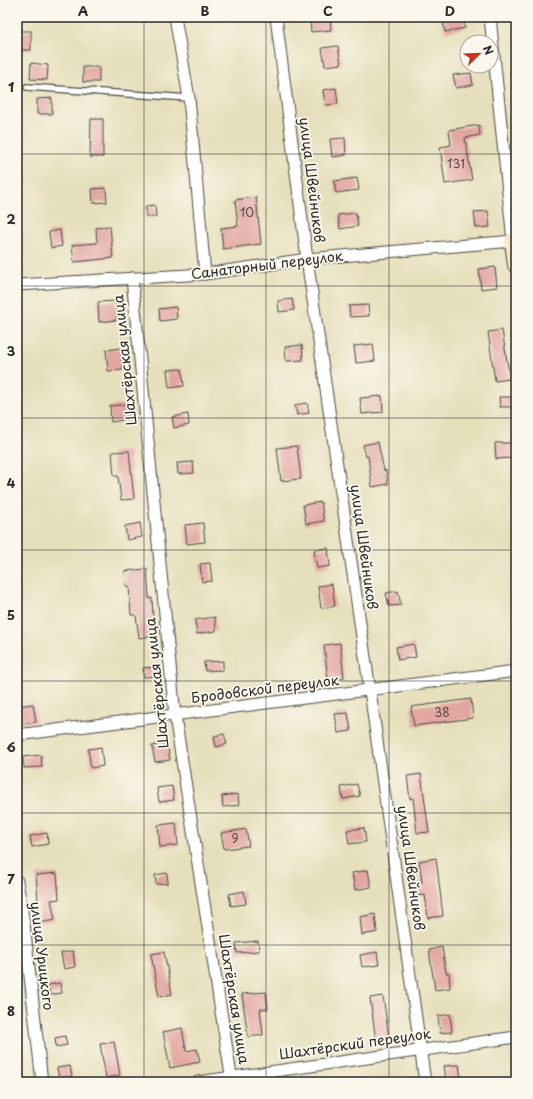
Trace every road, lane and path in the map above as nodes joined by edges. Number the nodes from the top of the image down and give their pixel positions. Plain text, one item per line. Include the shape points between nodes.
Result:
1 (174, 17) edge
2 (276, 17) edge
3 (490, 17) edge
4 (27, 87) dead end
5 (189, 98) junction
6 (515, 241) edge
7 (307, 259) junction
8 (516, 265) edge
9 (205, 274) junction
10 (132, 278) junction
11 (17, 285) edge
12 (516, 671) edge
13 (370, 691) junction
14 (174, 716) junction
15 (17, 735) edge
16 (17, 881) edge
17 (21, 925) edge
18 (516, 1037) edge
19 (421, 1050) junction
20 (231, 1080) edge
21 (42, 1082) edge
22 (198, 1082) edge
23 (425, 1082) edge

1 - 5 street
2 - 7 street, улица Швейников
3 - 6 street
4 - 5 lane
5 - 9 street
6 - 7 street, Санаторный переулок
6 - 8 street
7 - 9 street, Санаторный переулок
7 - 13 street, улица Швейников
9 - 10 street, Санаторный переулок
10 - 11 street, Санаторный переулок
10 - 14 street, Шахтёрская улица
12 - 13 street, Бродовской переулок
13 - 14 street, Бродовской переулок
13 - 19 street, улица Швейников
14 - 15 street, Бродовской переулок
14 - 20 street, Шахтёрская улица
16 - 17 street, улица Урицкого
17 - 21 street, улица Урицкого
18 - 19 street, Шахтёрский переулок
19 - 20 street, Шахтёрский переулок
19 - 23 street, улица Швейников
20 - 22 street, Шахтёрский переулок

